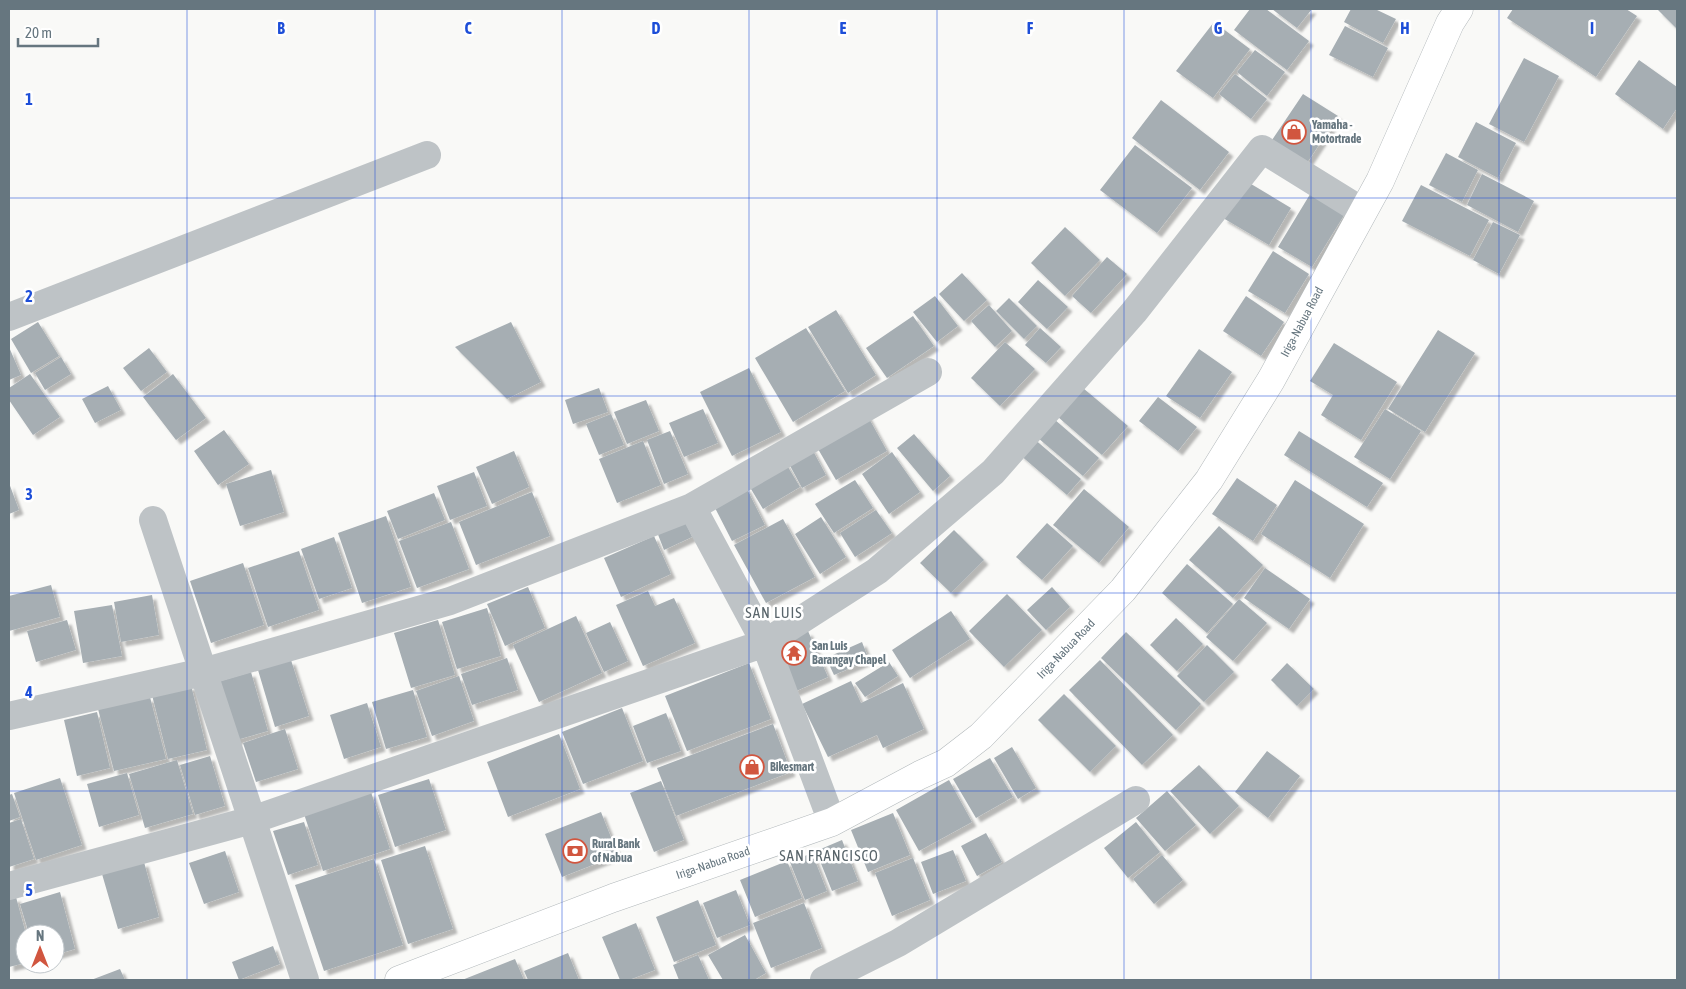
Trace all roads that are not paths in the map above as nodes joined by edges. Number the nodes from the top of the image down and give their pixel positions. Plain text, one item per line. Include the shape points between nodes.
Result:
1 (1460, 9) edge
2 (427, 155) dead end
3 (1362, 211) junction
4 (9, 317) edge
5 (928, 372) dead end
6 (692, 507) junction
7 (153, 520) dead end
8 (765, 642) junction
9 (203, 672) junction
10 (9, 716) edge
11 (1136, 800) dead end
12 (252, 820) junction
13 (832, 822) junction
14 (9, 886) edge
15 (305, 980) edge
16 (399, 980) edge
17 (824, 980) edge

1 - 3 main road, Iriga-Nabua Road via 1450,23 1380,181
2 - 4 street
3 - 8 street via 1262,148 1134,312 993,472 877,571
3 - 13 main road, Iriga-Nabua Road via 1271,380 1209,480 1123,590 981,736 946,763
5 - 6 street
6 - 8 street
6 - 9 street via 450,601
7 - 9 street
8 - 12 street
8 - 13 street
9 - 10 street
9 - 12 street
11 - 17 street via 898,943
12 - 14 street
12 - 15 street
13 - 16 main road, Iriga-Nabua Road via 612,898

